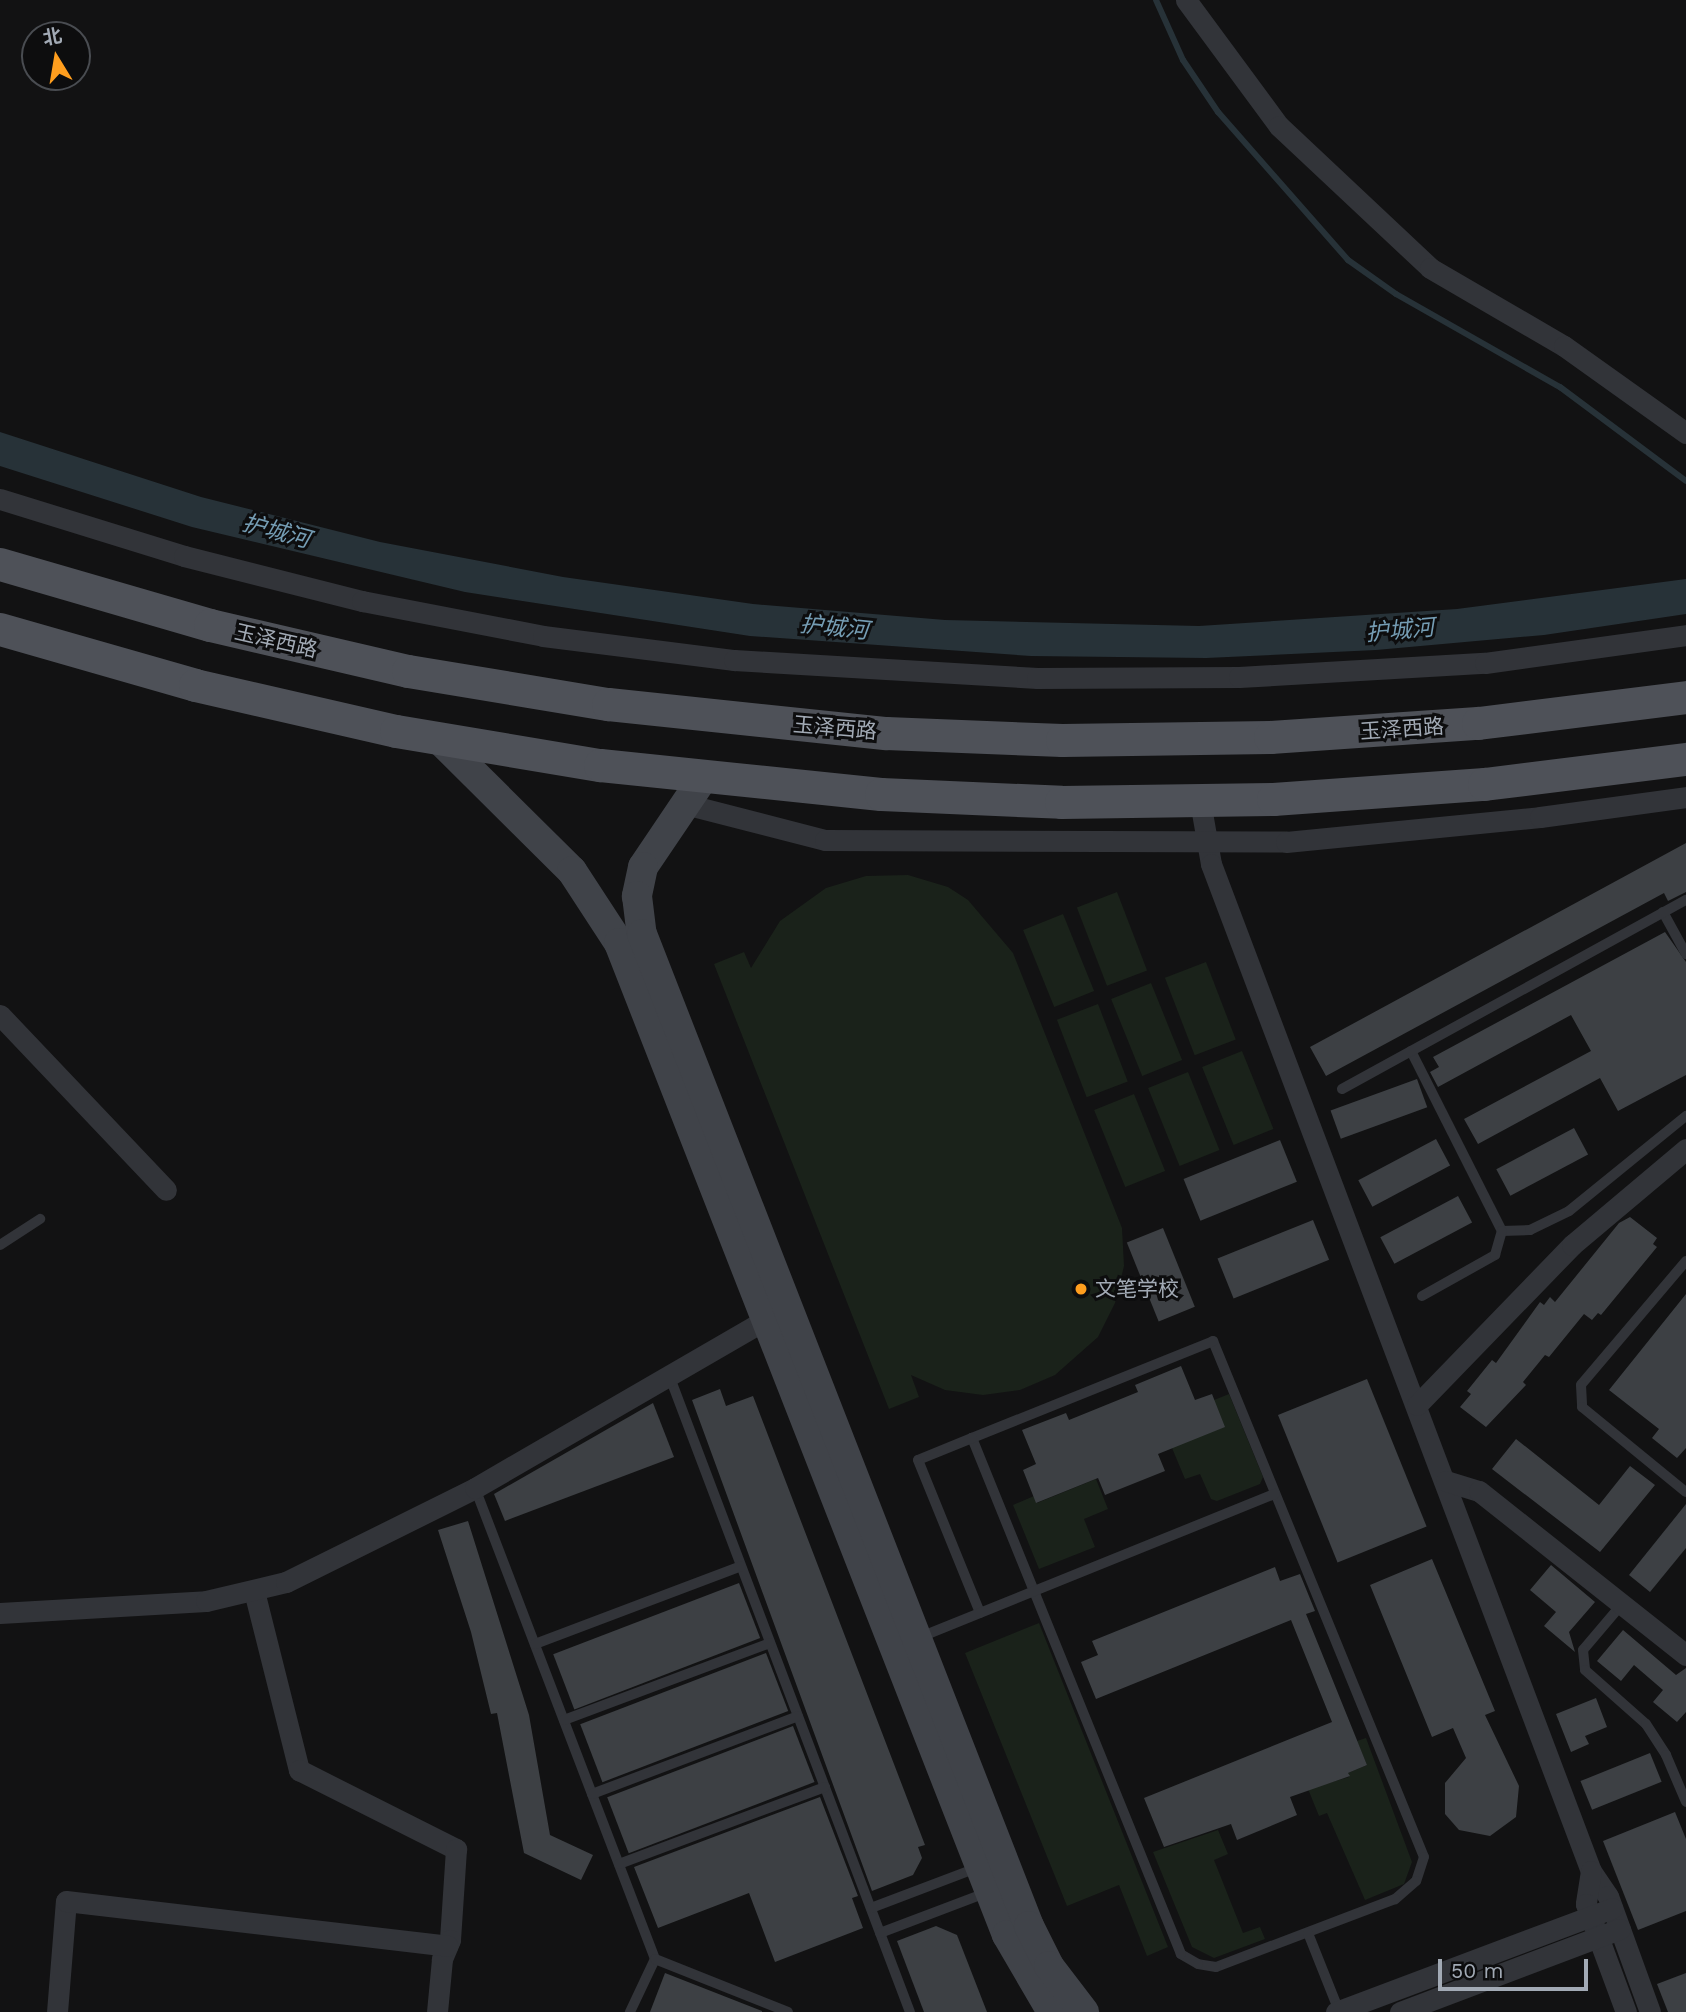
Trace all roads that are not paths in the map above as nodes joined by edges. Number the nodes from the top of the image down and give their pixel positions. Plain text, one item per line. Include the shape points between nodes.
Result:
1 (1186, 0) edge
2 (1686, 433) edge
3 (0, 499) edge
4 (0, 564) edge
5 (0, 629) edge
6 (1686, 635) edge
7 (1686, 697) edge
8 (439, 739) junction
9 (1686, 759) edge
10 (694, 791) junction
11 (1686, 797) edge
12 (1200, 801) junction
13 (1205, 842) junction
14 (1686, 900) edge
15 (1663, 912) junction
16 (1686, 954) edge
17 (0, 1015) edge
18 (1411, 1051) junction
19 (1342, 1089) dead end
20 (1686, 1116) edge
21 (1686, 1149) edge
22 (166, 1190) dead end
23 (40, 1219) dead end
24 (1502, 1231) junction
25 (0, 1245) edge
26 (1686, 1261) edge
27 (1422, 1296) dead end
28 (766, 1319) junction
29 (669, 1375) junction
30 (1417, 1405) junction
31 (972, 1438) junction
32 (1446, 1481) junction
33 (475, 1488) junction
34 (1686, 1492) edge
35 (1275, 1494) junction
36 (741, 1566) junction
37 (254, 1591) junction
38 (1034, 1591) junction
39 (1622, 1604) junction
40 (0, 1613) edge
41 (980, 1613) junction
42 (917, 1638) junction
43 (770, 1643) junction
44 (535, 1644) junction
45 (1686, 1655) edge
46 (798, 1716) junction
47 (564, 1720) junction
48 (825, 1787) junction
49 (592, 1794) junction
50 (1686, 1802) edge
51 (619, 1864) junction
52 (1591, 1871) junction
53 (985, 1879) junction
54 (871, 1908) junction
55 (1612, 1908) junction
56 (1591, 1916) junction
57 (1620, 1929) junction
58 (880, 1933) junction
59 (1308, 1933) junction
60 (1598, 1937) junction
61 (447, 1946) junction
62 (655, 1959) junction
63 (1337, 2011) edge
64 (57, 2012) edge
65 (437, 2012) edge
66 (630, 2012) edge
67 (788, 2012) edge
68 (910, 2012) edge
69 (1052, 2012) edge
70 (1084, 2012) edge
71 (1400, 2012) edge
72 (1626, 2012) edge
73 (1650, 2012) edge

1 - 2 street via 1279,126 1430,268 1564,346
3 - 6 street via 184,556 362,601 542,636 747,662 1037,678 1252,677 1485,663
4 - 7 main road, 玉泽西路 via 210,625 408,671 608,704 873,732 1062,740 1270,737 1478,723
5 - 8 main road via 195,685
8 - 10 main road
8 - 28 street via 572,871 596,901 619,943
9 - 12 main road via 1484,784
10 - 12 main road
10 - 13 street via 825,840
10 - 42 street via 643,867 637,896 642,934
11 - 13 street via 1400,832 1286,842
12 - 13 street
13 - 30 street
14 - 15 lane
15 - 16 lane
15 - 18 lane
17 - 22 street
18 - 19 lane
18 - 24 lane
20 - 24 lane via 1569,1211 1530,1230
21 - 30 street via 1563,1254
23 - 25 lane
24 - 27 lane via 1495,1255
26 - 34 lane via 1581,1385 1582,1408
28 - 29 street
28 - 53 street
29 - 33 street
29 - 36 lane
30 - 32 street
31 - 35 lane via 1213,1341
31 - 38 lane
31 - 41 lane via 918,1460
32 - 39 street via 1479,1491
32 - 52 street
33 - 37 street via 317,1569
33 - 44 lane
35 - 38 lane
35 - 59 lane via 1424,1857 1420,1874 1403,1894
36 - 43 lane
36 - 44 lane
37 - 40 street via 181,1603
37 - 61 street via 299,1770 456,1849
38 - 41 lane
38 - 59 lane via 1181,1954 1198,1964 1226,1965
39 - 45 street
39 - 50 lane via 1583,1650 1585,1670 1646,1724 1675,1772
41 - 42 lane
42 - 70 street via 1029,1926 1055,1975
43 - 46 lane
43 - 47 lane
44 - 47 lane
46 - 48 lane
46 - 49 lane
47 - 49 lane
48 - 51 lane
48 - 54 lane
49 - 51 lane
51 - 62 lane
52 - 55 street
52 - 56 street via 1586,1904
53 - 54 lane
53 - 58 lane
53 - 69 street via 1017,1957
54 - 58 lane
55 - 56 street
55 - 57 street
56 - 60 street
56 - 63 street
57 - 60 street
57 - 73 street
58 - 68 lane
59 - 63 lane
60 - 71 street
60 - 72 street
61 - 64 street via 66,1902
61 - 65 street
62 - 66 lane
62 - 67 lane

